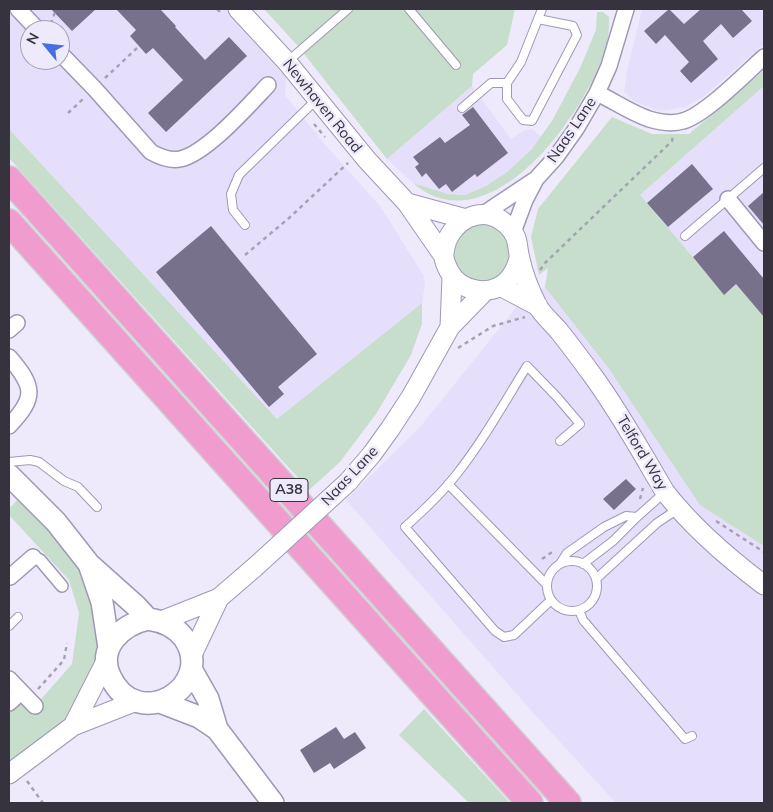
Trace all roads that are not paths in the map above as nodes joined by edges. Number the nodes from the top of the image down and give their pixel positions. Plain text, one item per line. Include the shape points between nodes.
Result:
1 (18, 9) edge
2 (348, 9) edge
3 (409, 9) edge
4 (542, 9) edge
5 (626, 9) edge
6 (233, 14) edge
7 (538, 19) junction
8 (28, 20) edge
9 (764, 56) edge
10 (287, 62) junction
11 (70, 63) edge
12 (456, 65) dead end
13 (507, 83) junction
14 (268, 86) dead end
15 (597, 93) junction
16 (311, 105) junction
17 (462, 108) dead end
18 (764, 168) edge
19 (9, 179) edge
20 (536, 179) junction
21 (728, 199) junction
22 (407, 203) junction
23 (474, 217) junction
24 (9, 222) edge
25 (245, 226) dead end
26 (513, 232) junction
27 (685, 236) dead end
28 (764, 243) edge
29 (443, 255) junction
30 (519, 258) junction
31 (452, 277) junction
32 (492, 289) junction
33 (533, 311) junction
34 (450, 328) junction
35 (9, 357) edge
36 (9, 426) edge
37 (560, 442) dead end
38 (9, 462) edge
39 (9, 475) edge
40 (448, 484) junction
41 (665, 492) junction
42 (97, 507) dead end
43 (678, 509) junction
44 (637, 517) junction
45 (33, 557) joint
46 (89, 564) junction
47 (560, 564) junction
48 (583, 564) junction
49 (9, 575) edge
50 (596, 578) junction
51 (764, 584) edge
52 (62, 586) dead end
53 (547, 586) junction
54 (219, 598) junction
55 (552, 600) junction
56 (579, 610) junction
57 (18, 617) dead end
58 (155, 620) junction
59 (9, 626) edge
60 (107, 656) junction
61 (192, 662) junction
62 (9, 680) edge
63 (134, 702) junction
64 (160, 702) junction
65 (9, 704) edge
66 (73, 726) junction
67 (217, 729) junction
68 (692, 736) dead end
69 (15, 780) edge
70 (273, 803) edge
71 (530, 803) edge
72 (568, 803) edge

1 - 8 street
2 - 10 lane
3 - 12 lane
4 - 7 lane
5 - 15 street via 609,66
6 - 10 street, Newhaven Road
7 - 13 lane via 520,62
7 - 13 lane via 573,26 577,34 532,120 523,120 507,99
9 - 15 street, Naas Lane via 706,108 691,118 675,122 647,118
10 - 16 street, Newhaven Road
11 - 14 street via 151,152 178,160 190,157 216,136
13 - 17 lane via 491,83
15 - 20 street, Naas Lane via 576,129
16 - 22 street, Newhaven Road
16 - 25 lane via 239,175 232,194 233,210
18 - 21 lane
19 - 72 highway, A38
20 - 23 street, Naas Lane
20 - 26 street, Naas Lane
21 - 27 lane
21 - 28 street
22 - 23 street
22 - 29 street, Newhaven Road
23 - 26 street via 498,219
23 - 29 street via 452,230
24 - 71 highway, A38
26 - 30 street, Telford Way
29 - 31 street
30 - 32 street via 507,282
30 - 33 street, Telford Way
31 - 32 street, Telford Way via 462,286 475,290
31 - 34 street, Naas Lane
32 - 33 street, Telford Way
32 - 34 street, Naas Lane
33 - 41 street, Telford Way via 595,379
34 - 54 street, Naas Lane, bridge via 411,397 372,454 348,482
35 - 36 street via 24,374 29,396
37 - 40 lane via 580,424 527,366 478,446
38 - 42 lane via 39,462 64,481 78,487
39 - 46 main road via 56,522
40 - 53 lane
40 - 55 lane via 405,527 495,631 504,637 514,635
41 - 43 street, Telford Way
41 - 44 lane
43 - 50 lane via 657,522
43 - 51 street, Telford Way via 708,539
44 - 47 lane via 626,516 604,527 568,553
44 - 48 lane via 614,541
45 - 49 street
45 - 52 street via 40,560
46 - 58 main road
46 - 60 main road via 102,602
47 - 48 lane via 568,561
47 - 53 lane via 554,569
48 - 50 lane
50 - 56 lane via 595,596
53 - 55 lane
54 - 58 street, Naas Lane
54 - 61 street, Naas Lane
55 - 56 lane via 560,607
56 - 68 lane via 583,620 669,721 686,738
57 - 59 lane
58 - 60 main road via 136,622 121,632
58 - 61 main road via 180,634
60 - 63 main road via 114,684
60 - 66 street
61 - 64 main road via 180,690
61 - 67 main road
62 - 65 street via 28,699
63 - 64 main road
63 - 66 street
64 - 67 main road via 199,717
66 - 69 street
67 - 70 main road

